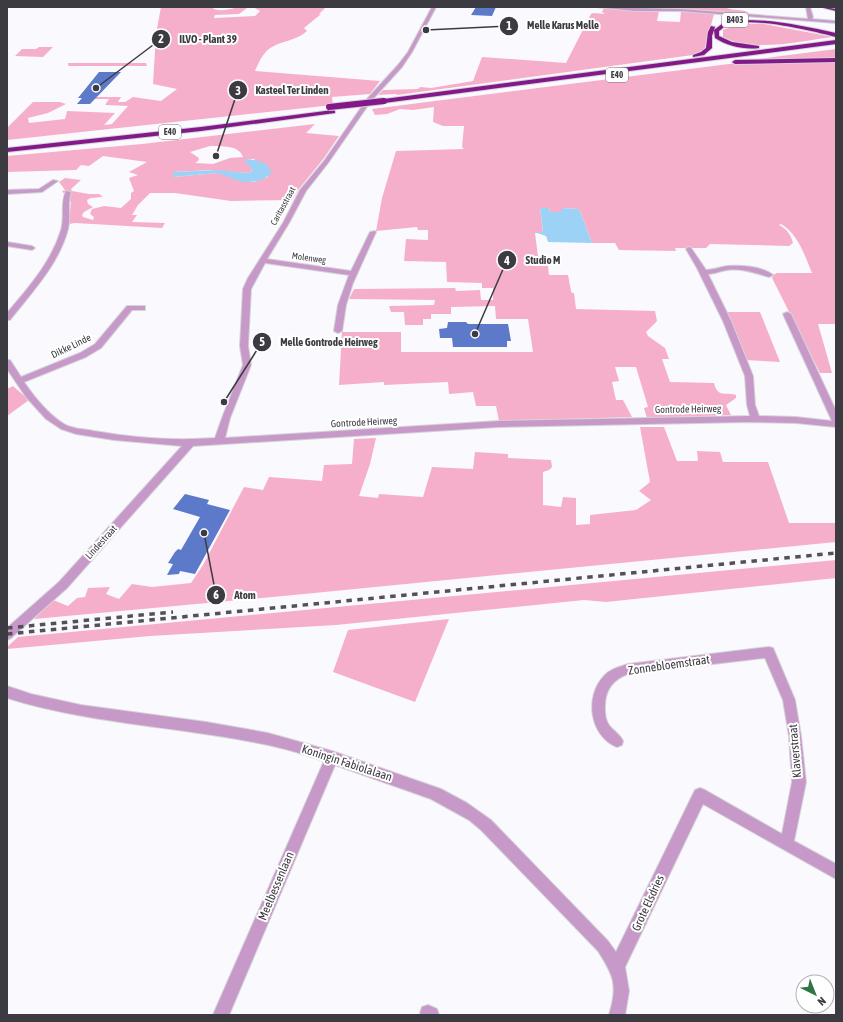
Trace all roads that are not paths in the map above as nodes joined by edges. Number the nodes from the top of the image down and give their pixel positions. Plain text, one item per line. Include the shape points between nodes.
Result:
1 (434, 7) edge
2 (598, 7) edge
3 (810, 7) edge
4 (826, 7) edge
5 (830, 7) edge
6 (836, 10) edge
7 (810, 18) junction
8 (836, 22) edge
9 (835, 34) edge
10 (836, 41) edge
11 (836, 46) edge
12 (836, 60) edge
13 (732, 62) dead end
14 (641, 67) junction
15 (684, 69) dead end
16 (385, 103) junction
17 (398, 103) junction
18 (331, 110) junction
19 (7, 144) edge
20 (7, 150) edge
21 (55, 182) dead end
22 (7, 192) edge
23 (68, 192) dead end
24 (373, 232) dead end
25 (7, 244) edge
26 (32, 248) dead end
27 (689, 249) dead end
28 (263, 261) junction
29 (703, 272) junction
30 (354, 274) junction
31 (769, 275) dead end
32 (142, 308) dead end
33 (787, 314) dead end
34 (7, 318) edge
35 (338, 330) dead end
36 (7, 362) edge
37 (20, 381) junction
38 (755, 419) junction
39 (836, 420) edge
40 (836, 424) edge
41 (219, 441) junction
42 (190, 443) junction
43 (7, 635) edge
44 (774, 661) joint
45 (7, 692) edge
46 (617, 741) dead end
47 (332, 757) junction
48 (787, 843) junction
49 (836, 872) edge
50 (618, 967) junction
51 (221, 1015) edge
52 (617, 1015) edge

1 - 28 street, Caritasstraat via 400,66 369,100 303,190
2 - 7 street
3 - 7 street
4 - 6 highway
5 - 6 highway
7 - 8 street
9 - 10 highway, B403 via 781,24 753,22 727,24 716,31 717,37 724,41 750,47
9 - 14 highway, B403 via 768,20 729,21 712,27 710,47 704,54
10 - 14 highway, E40
11 - 17 highway, E40
12 - 13 highway
14 - 16 highway, E40
15 - 17 highway
16 - 17 highway, E40
16 - 18 highway, E40
18 - 19 highway, E40
18 - 20 highway, E40 via 194,129
21 - 22 street via 44,190
23 - 34 street via 66,222 58,249 48,268
24 - 30 street
25 - 26 street
27 - 29 street
28 - 30 street, Molenweg
28 - 41 street, Caritasstraat via 247,289 244,352 247,365
29 - 31 street via 751,268
29 - 38 street via 727,321 749,376
30 - 35 street via 342,305
32 - 37 street, Dikke Linde via 130,308 98,346 83,355
33 - 39 street
36 - 37 street, Gontrode Heirweg
37 - 42 street, Gontrode Heirweg via 45,414 64,428 120,439
38 - 40 street, Gontrode Heirweg
38 - 41 street, Gontrode Heirweg via 499,424
41 - 42 street, Gontrode Heirweg
42 - 43 street, Lindestraat via 63,585
44 - 46 street, Zonnebloemstraat via 769,652 628,669 612,676 603,686 599,713 602,726
44 - 48 street, Klaverstraat via 789,700 799,782
45 - 47 street, Koningin Fabiolalaan via 84,711 268,739
47 - 50 street, Koningin Fabiolalaan via 426,789 472,813 486,824 604,946
47 - 51 street, Meelbessenlaan
48 - 49 street
48 - 50 street, Grote Elsdries via 700,795
50 - 52 street via 622,984

